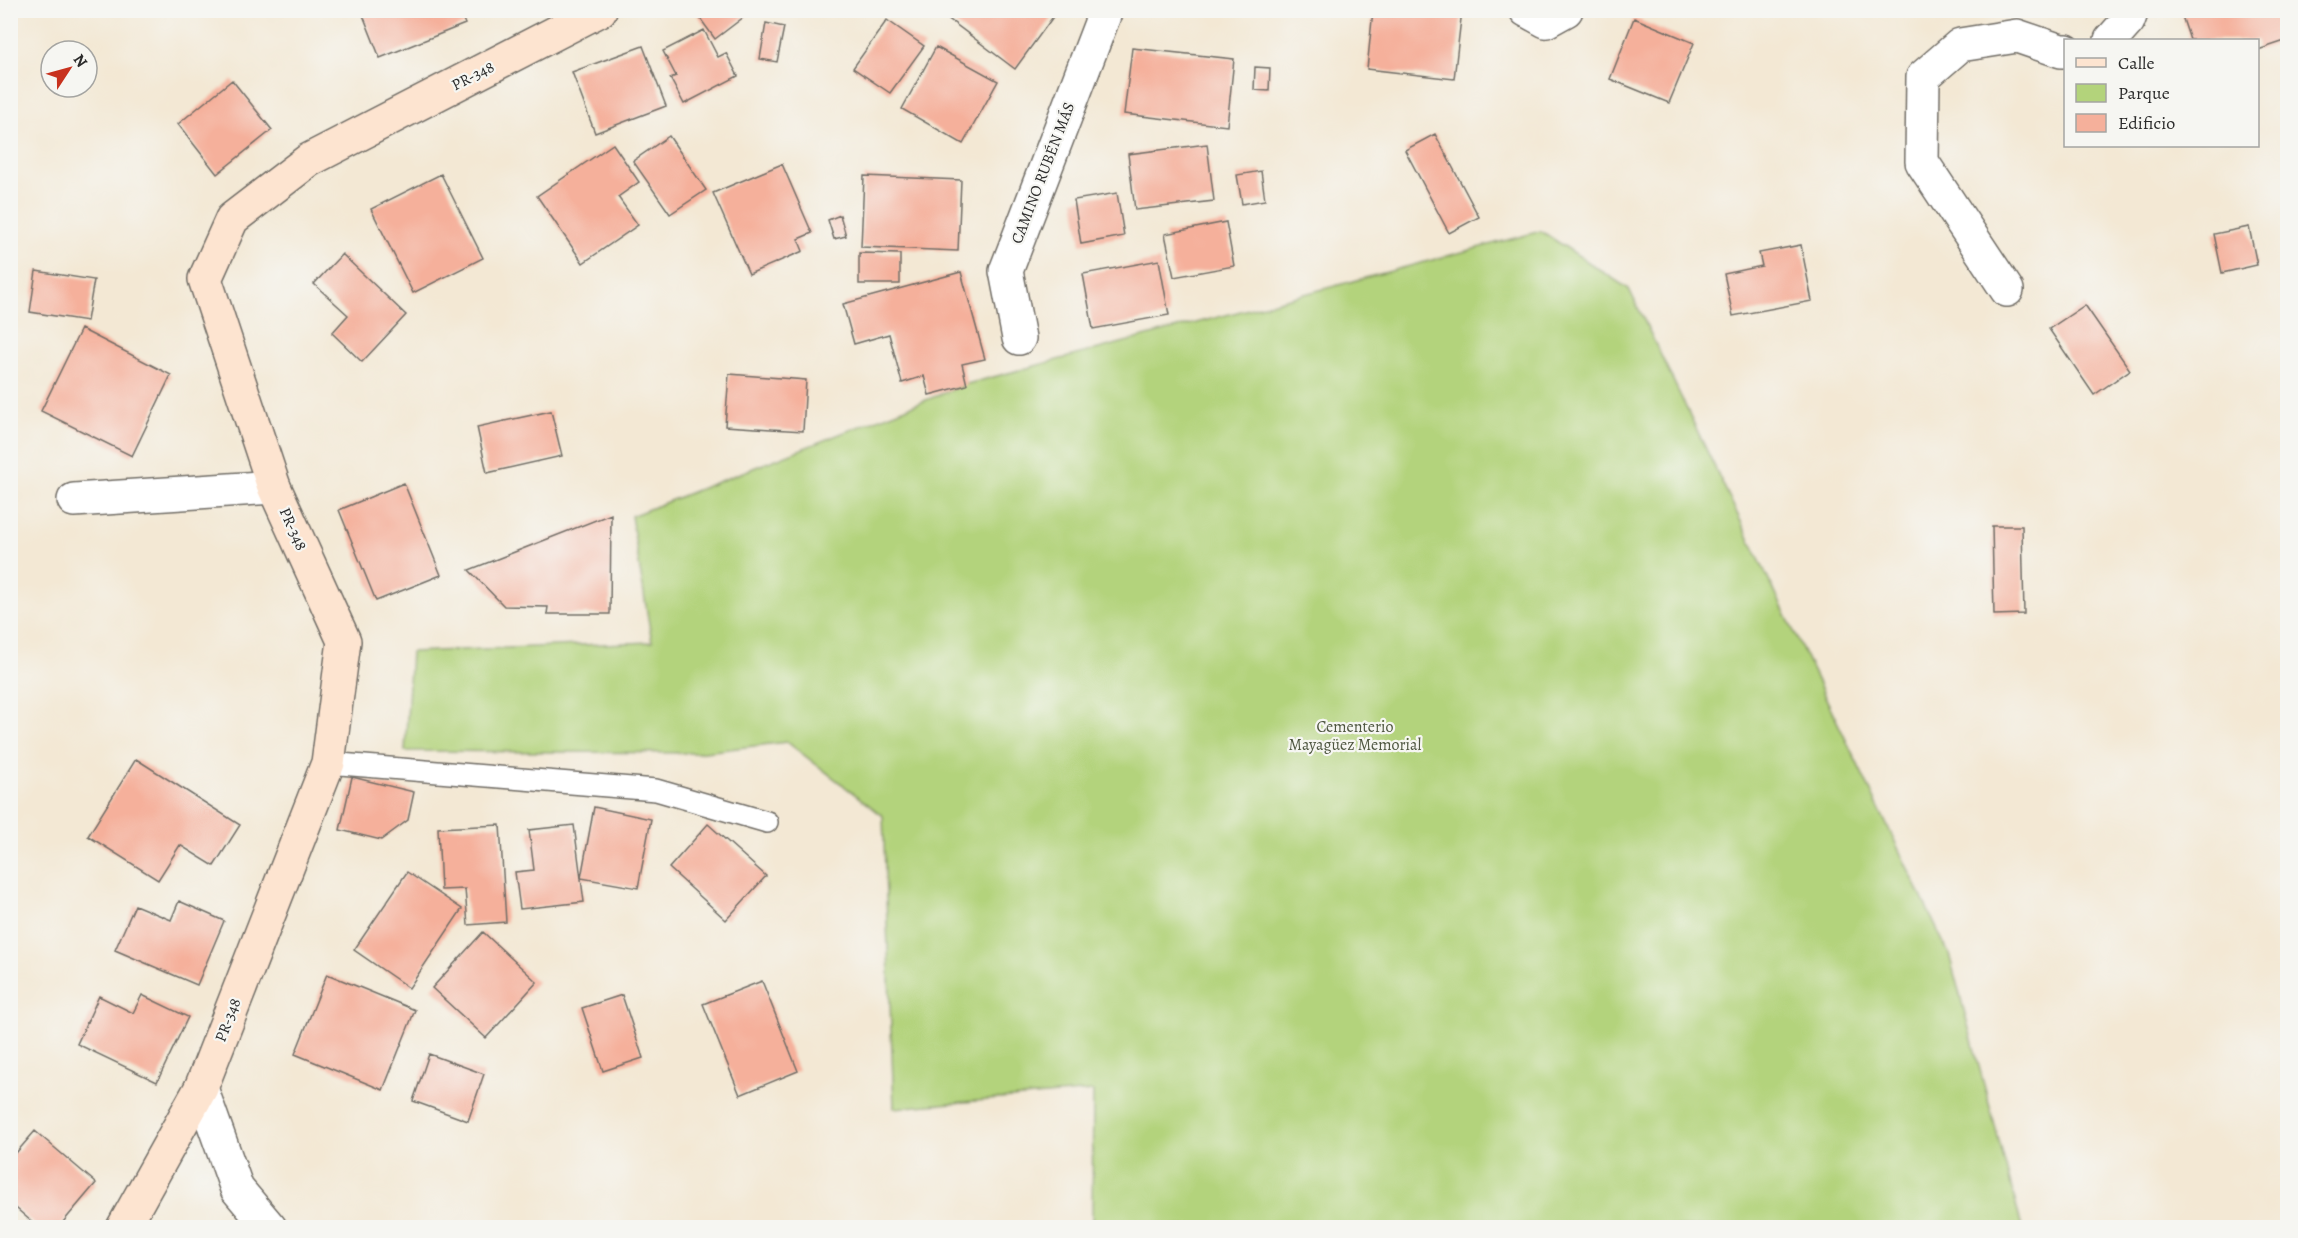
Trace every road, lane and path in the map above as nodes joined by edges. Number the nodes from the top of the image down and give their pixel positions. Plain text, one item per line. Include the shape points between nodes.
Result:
1 (600, 10) edge
2 (1106, 10) edge
3 (1526, 10) edge
4 (1566, 10) edge
5 (2132, 10) edge
6 (2112, 39) edge
7 (2064, 51) edge
8 (2007, 290) dead end
9 (1019, 338) dead end
10 (274, 487) junction
11 (75, 500) dead end
12 (328, 763) junction
13 (766, 822) dead end
14 (201, 1088) junction
15 (123, 1227) edge
16 (270, 1227) edge

1 - 10 street, PR-348 / PR-348 via 309,160 232,219 205,279
2 - 9 street, CAMINO RUBÉN MÁS via 1006,271
3 - 4 street via 1546,21
5 - 6 street
7 - 8 street via 2017,36 1960,45 1923,77 1922,162
10 - 11 street
10 - 12 street, PR-348 / PR-348 via 344,640
12 - 13 lane via 656,790
12 - 14 street, PR-348 / PR-348
14 - 15 street, PR-348 / PR-348
14 - 16 street via 237,1189

